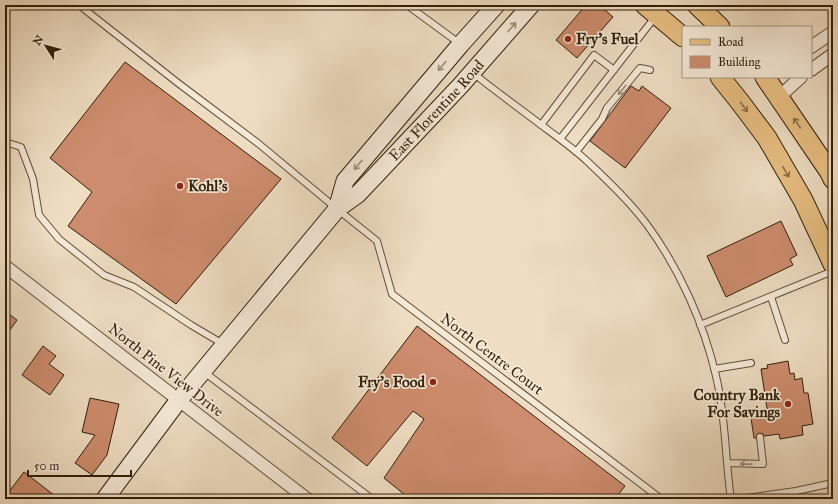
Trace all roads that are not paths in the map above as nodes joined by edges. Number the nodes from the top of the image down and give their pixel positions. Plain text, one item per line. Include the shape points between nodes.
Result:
1 (79, 5) edge
2 (407, 5) edge
3 (496, 5) edge
4 (531, 5) edge
5 (697, 5) edge
6 (651, 10) edge
7 (719, 26) edge
8 (833, 32) edge
9 (682, 36) edge
10 (461, 44) junction
11 (812, 46) edge
12 (833, 54) edge
13 (812, 69) edge
14 (614, 70) junction
15 (650, 70) dead end
16 (472, 72) junction
17 (721, 78) edge
18 (796, 78) edge
19 (772, 83) edge
20 (541, 125) junction
21 (560, 139) junction
22 (5, 142) edge
23 (576, 152) junction
24 (833, 179) edge
25 (337, 209) junction
26 (833, 264) edge
27 (5, 266) edge
28 (833, 271) edge
29 (771, 297) junction
30 (700, 326) junction
31 (785, 340) dead end
32 (224, 345) junction
33 (751, 362) dead end
34 (714, 369) junction
35 (203, 370) junction
36 (178, 401) junction
37 (760, 437) dead end
38 (728, 463) junction
39 (833, 483) edge
40 (749, 498) edge
41 (105, 499) edge
42 (307, 499) edge
43 (372, 499) edge
44 (661, 499) edge
45 (731, 499) edge
46 (740, 499) edge

1 - 25 lane, North Centre Court via 260,144
2 - 10 lane
3 - 10 street, East Florentine Road
16 -> 4 street, East Florentine Road
5 - 7 main road
6 - 9 main road
6 - 14 lane
8 - 11 street
10 -> 25 street, East Florentine Road via 344,181
12 - 13 street
14 - 20 lane via 594,54
14 - 21 lane
15 -> 23 lane via 640,68 607,108 602,119
16 - 20 lane
16 - 25 street, East Florentine Road via 358,194
17 -> 26 main road via 767,138 803,200
18 - 19 street
24 -> 19 main road
20 - 21 lane
21 - 23 lane
22 - 32 lane via 21,147 33,180 39,215 59,239 104,276 134,287
23 - 30 lane via 624,198 648,226 669,260
25 - 32 street, East Florentine Road
25 - 44 lane, North Centre Court via 377,241 392,294
27 - 36 street, North Pine View Drive
28 - 29 lane
29 - 30 lane
29 - 31 lane
30 - 34 lane
32 - 35 street, East Florentine Road
33 - 34 lane
34 - 38 lane via 725,426
35 - 36 street, East Florentine Road
35 - 43 lane
36 - 41 street, East Florentine Road
36 - 42 street, North Pine View Drive
37 -> 38 lane via 763,464
38 - 45 lane
39 - 40 lane
40 - 46 lane

